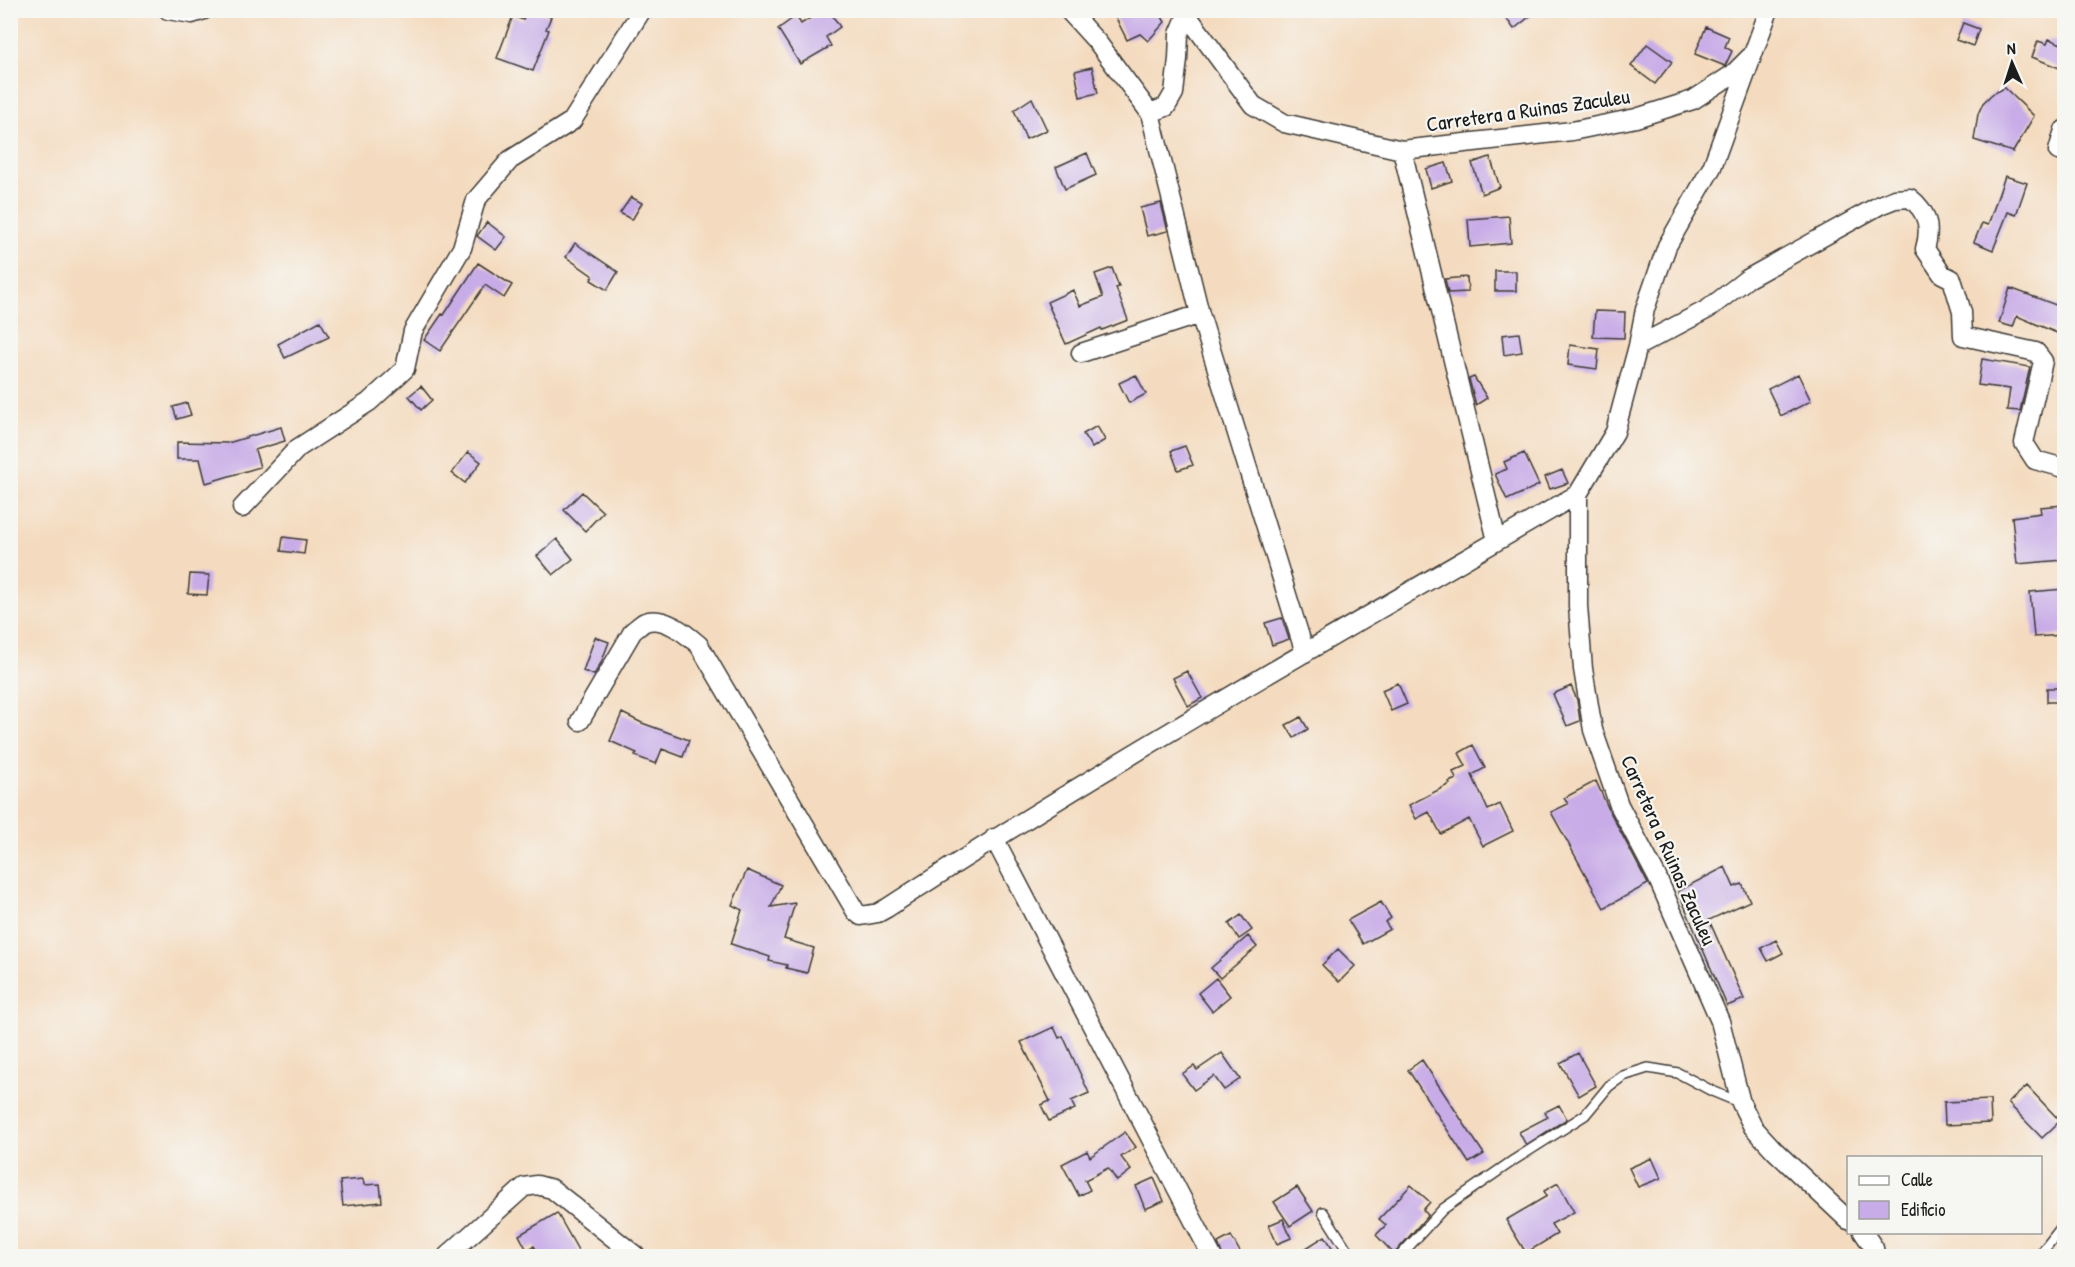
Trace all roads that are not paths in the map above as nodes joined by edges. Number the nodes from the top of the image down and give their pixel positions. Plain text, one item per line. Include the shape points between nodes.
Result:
1 (168, 10) edge
2 (204, 10) edge
3 (642, 10) edge
4 (1068, 10) edge
5 (1769, 10) edge
6 (1185, 12) edge
7 (1754, 54) junction
8 (1150, 113) junction
9 (2064, 130) edge
10 (1402, 150) junction
11 (2058, 150) dead end
12 (1200, 314) junction
13 (1638, 346) junction
14 (1082, 353) dead end
15 (2064, 468) edge
16 (1578, 494) junction
17 (242, 508) dead end
18 (1497, 541) junction
19 (1305, 653) junction
20 (580, 721) dead end
21 (994, 838) junction
22 (1741, 1103) junction
23 (1323, 1212) dead end
24 (1847, 1219) edge
25 (2064, 1224) edge
26 (1864, 1234) edge
27 (447, 1257) edge
28 (636, 1257) edge
29 (1212, 1257) edge
30 (1351, 1257) edge
31 (1400, 1257) edge
32 (1875, 1257) edge
33 (2039, 1257) edge

1 - 2 street via 192,15
3 - 17 street via 572,122 510,160 476,200 462,248 413,331 405,369 369,402 298,448
4 - 8 street
5 - 7 street
6 - 8 street via 1174,93 1166,107
6 - 10 street, Carretera a Ruinas Zaculeu via 1253,105 1284,123
7 - 10 street, Carretera a Ruinas Zaculeu via 1733,74 1693,100 1636,118 1572,130
7 - 13 street via 1712,167 1667,246 1645,309
8 - 12 street
9 - 11 street
10 - 18 street
12 - 14 street
12 - 19 street
13 - 15 street via 1708,309 1747,279 1880,205 1910,198 1922,207 1929,233 1925,249 1942,274 1952,279 1962,312 1963,336 2036,352 2043,361 2024,443 2035,460
13 - 16 street via 1615,432
16 - 18 street
16 - 22 street, Carretera a Ruinas Zaculeu via 1578,606 1593,730 1619,804 1657,877 1720,1022
18 - 19 street
19 - 21 street
20 - 21 street via 633,631 645,622 673,626 699,645 861,916 887,908
21 - 29 street
22 - 24 street, Carretera a Ruinas Zaculeu via 1753,1127
22 - 31 lane via 1678,1072 1648,1068 1623,1076 1609,1086 1585,1115 1443,1209
23 - 30 lane
25 - 33 lane
26 - 32 street via 1874,1248
27 - 28 street via 524,1187 537,1185 552,1189

